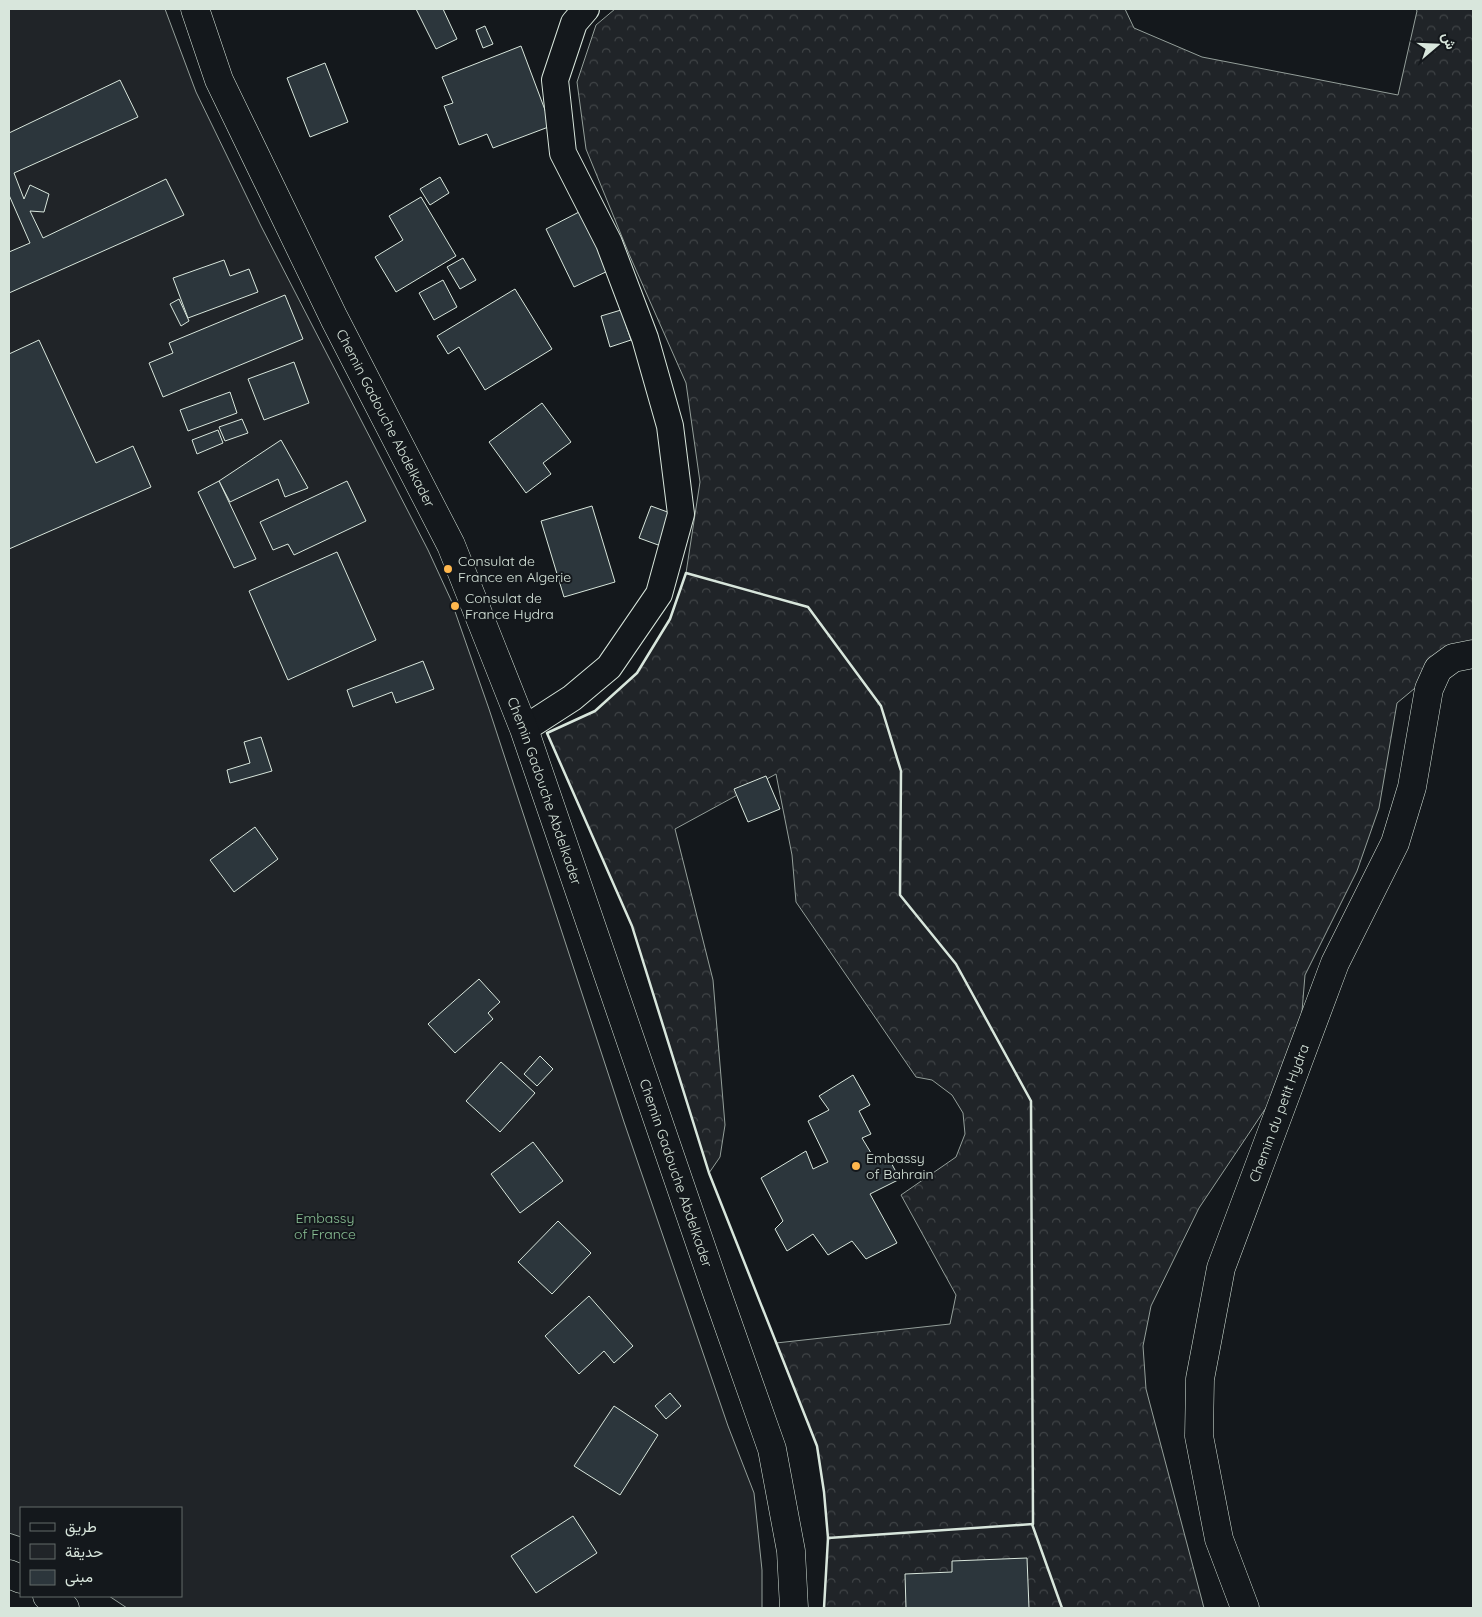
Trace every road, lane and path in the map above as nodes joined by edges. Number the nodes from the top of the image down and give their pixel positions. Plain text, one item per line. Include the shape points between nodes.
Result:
1 (195, 9) edge
2 (586, 9) edge
3 (1473, 654) edge
4 (524, 729) junction
5 (48, 1597) edge
6 (65, 1608) edge
7 (794, 1608) edge
8 (1245, 1608) edge

1 - 4 street, Chemin Gadouche Abdelkader via 223,88 334,318 451,545
2 - 4 street via 574,23 555,80 563,153 609,243 645,338 670,426 681,514 659,594 609,667 572,698
3 - 8 street, Chemin du petit Hydra via 1453,658 1438,669 1429,690 1412,787 1395,843 1335,963 1221,1268 1200,1379 1199,1436 1219,1539
4 - 7 street, Chemin Gadouche Abdelkader via 772,1449 791,1550
5 - 6 street

